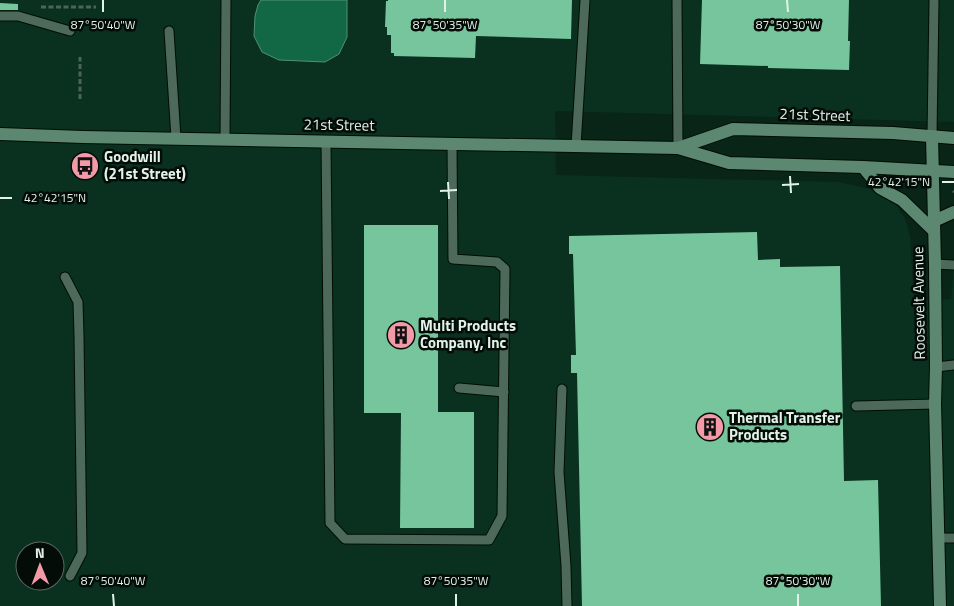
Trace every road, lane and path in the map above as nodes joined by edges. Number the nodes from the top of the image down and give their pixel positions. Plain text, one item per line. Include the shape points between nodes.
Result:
1 (226, 0) edge
2 (585, 0) edge
3 (677, 0) edge
4 (934, 0) edge
5 (36, 7) dead end
6 (96, 7) dead end
7 (0, 16) edge
8 (70, 31) dead end
9 (169, 31) dead end
10 (80, 57) dead end
11 (80, 99) dead end
12 (0, 134) edge
13 (932, 136) junction
14 (176, 138) junction
15 (954, 138) edge
16 (225, 139) junction
17 (326, 141) junction
18 (452, 144) junction
19 (576, 146) junction
20 (678, 148) junction
21 (863, 167) junction
22 (933, 171) junction
23 (954, 172) edge
24 (954, 212) edge
25 (934, 226) junction
26 (935, 264) junction
27 (954, 265) edge
28 (65, 277) dead end
29 (954, 365) edge
30 (936, 367) junction
31 (459, 388) dead end
32 (562, 389) dead end
33 (504, 392) junction
34 (934, 404) junction
35 (856, 406) dead end
36 (938, 538) junction
37 (954, 538) edge
38 (70, 576) dead end
39 (567, 606) edge
40 (940, 606) edge

1 - 16 lane
2 - 19 lane
3 - 20 lane
4 - 13 lane, Roosevelt Avenue
5 - 6 path
7 - 8 lane via 18,16
9 - 14 lane
10 - 11 path
12 - 14 street, 21st Street
13 - 15 street, 21st Street
13 - 20 street, 21st Street via 733,129
13 - 22 street, Roosevelt Avenue
14 - 16 street, 21st Street
16 - 17 street, 21st Street
17 - 18 street, 21st Street
17 - 33 lane via 330,524 345,539 490,540 502,516
18 - 19 street, 21st Street
18 - 33 lane via 453,259 497,262 505,268
19 - 20 street, 21st Street
20 - 21 street, 21st Street via 729,163
21 - 22 street, 21st Street
21 - 25 street via 880,188 902,200
22 - 23 street, 21st Street
22 - 25 street, Roosevelt Avenue
24 - 25 street
25 - 26 street, Roosevelt Avenue
26 - 27 lane
26 - 30 street, Roosevelt Avenue
28 - 38 lane via 78,302 82,552
29 - 30 lane
30 - 34 street, Roosevelt Avenue
31 - 33 lane
32 - 39 lane via 559,472
34 - 35 lane
34 - 36 street, Roosevelt Avenue
36 - 37 lane
36 - 40 street, Roosevelt Avenue

